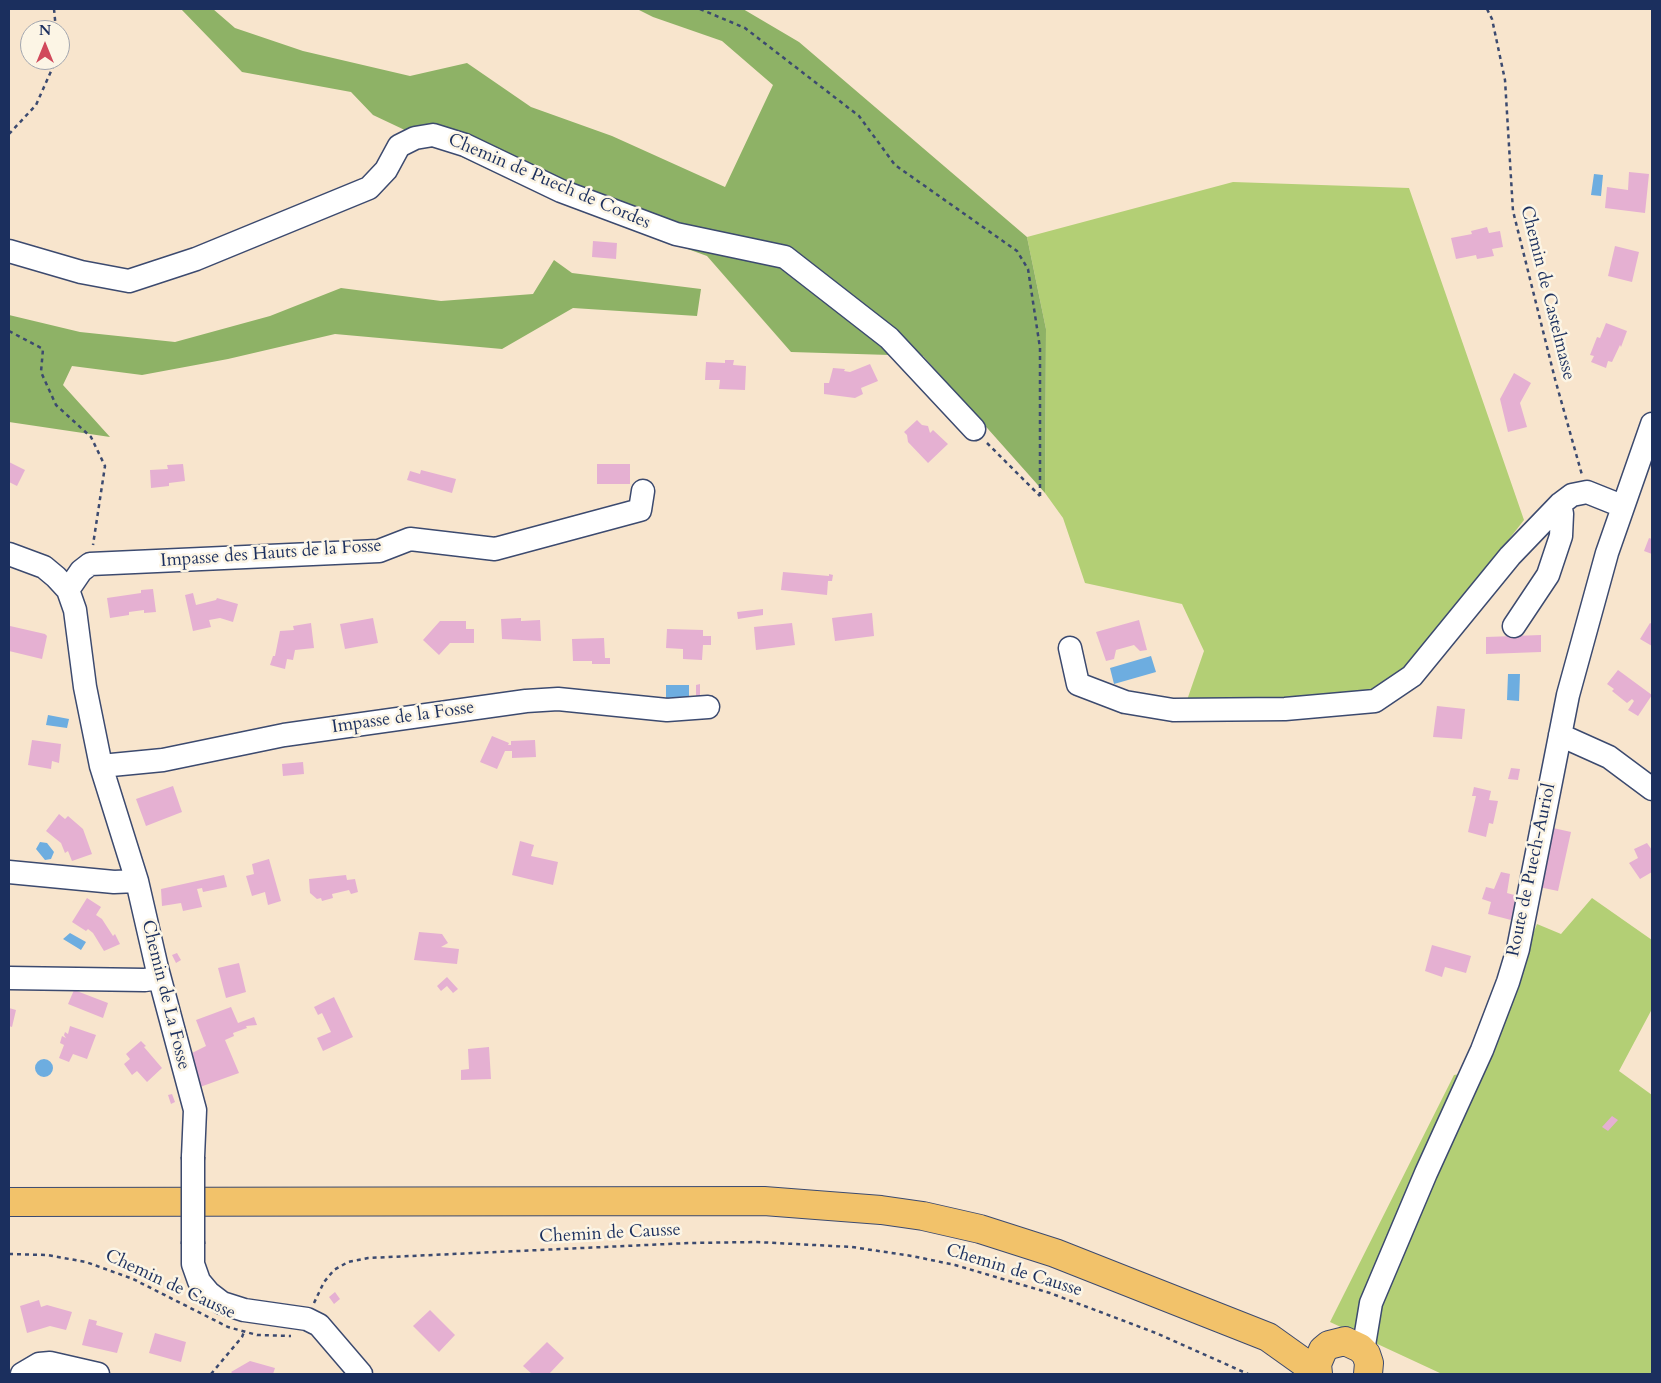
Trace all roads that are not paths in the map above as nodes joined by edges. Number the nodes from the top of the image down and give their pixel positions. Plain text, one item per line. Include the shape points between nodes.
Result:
1 (9, 251) edge
2 (1652, 424) edge
3 (974, 430) road end
4 (643, 491) dead end
5 (1560, 504) junction
6 (1622, 506) junction
7 (9, 554) edge
8 (68, 590) junction
9 (1514, 626) dead end
10 (1070, 648) dead end
11 (708, 707) dead end
12 (1560, 735) junction
13 (101, 766) junction
14 (1652, 789) edge
15 (9, 872) edge
16 (137, 881) junction
17 (9, 978) edge
18 (159, 978) junction
19 (9, 1202) edge
20 (1371, 1303) junction
21 (1268, 1337) junction
22 (1333, 1343) junction
23 (1371, 1366) edge
24 (1318, 1373) edge
25 (22, 1374) edge
26 (98, 1374) edge
27 (361, 1374) edge

1 - 3 street, Chemin de Puech de Cordes via 81,272 129,281 196,259 370,188 386,170 399,146 415,138 434,135 465,144 561,191 676,234 785,257 889,338
2 - 6 street, Route de Puech-Auriol
4 - 8 street, Impasse des Hauts de la Fosse via 640,510 495,549 410,539 378,550 90,564
5 - 6 street via 1587,492
5 - 9 street via 1561,536 1548,575
5 - 10 street via 1510,556 1412,676 1375,701 1285,709 1182,710 1125,702 1078,684
6 - 12 street, Route de Puech-Auriol via 1577,660
7 - 8 street, Chemin de La Fosse via 44,567
8 - 13 street, Chemin de La Fosse via 75,610 85,686
11 - 13 street, Impasse de la Fosse via 667,710 558,700 526,701 284,735 163,760
12 - 14 street via 1609,757
12 - 20 street, Route de Puech-Auriol via 1518,949 1508,982 1482,1050
13 - 16 street, Chemin de La Fosse
15 - 16 street via 114,882
16 - 18 street, Chemin de La Fosse
17 - 18 street
18 - 27 street, Chemin de La Fosse, bridge via 195,1110 193,1264 199,1281 222,1304 319,1324
19 - 21 main road via 764,1201 881,1210 980,1229 1046,1250
20 - 22 street
20 - 23 street
21 - 22 main road
21 - 24 main road
22 - 23 main road via 1354,1343
22 - 24 main road via 1323,1350 1317,1364
25 - 26 street via 39,1364 50,1363

